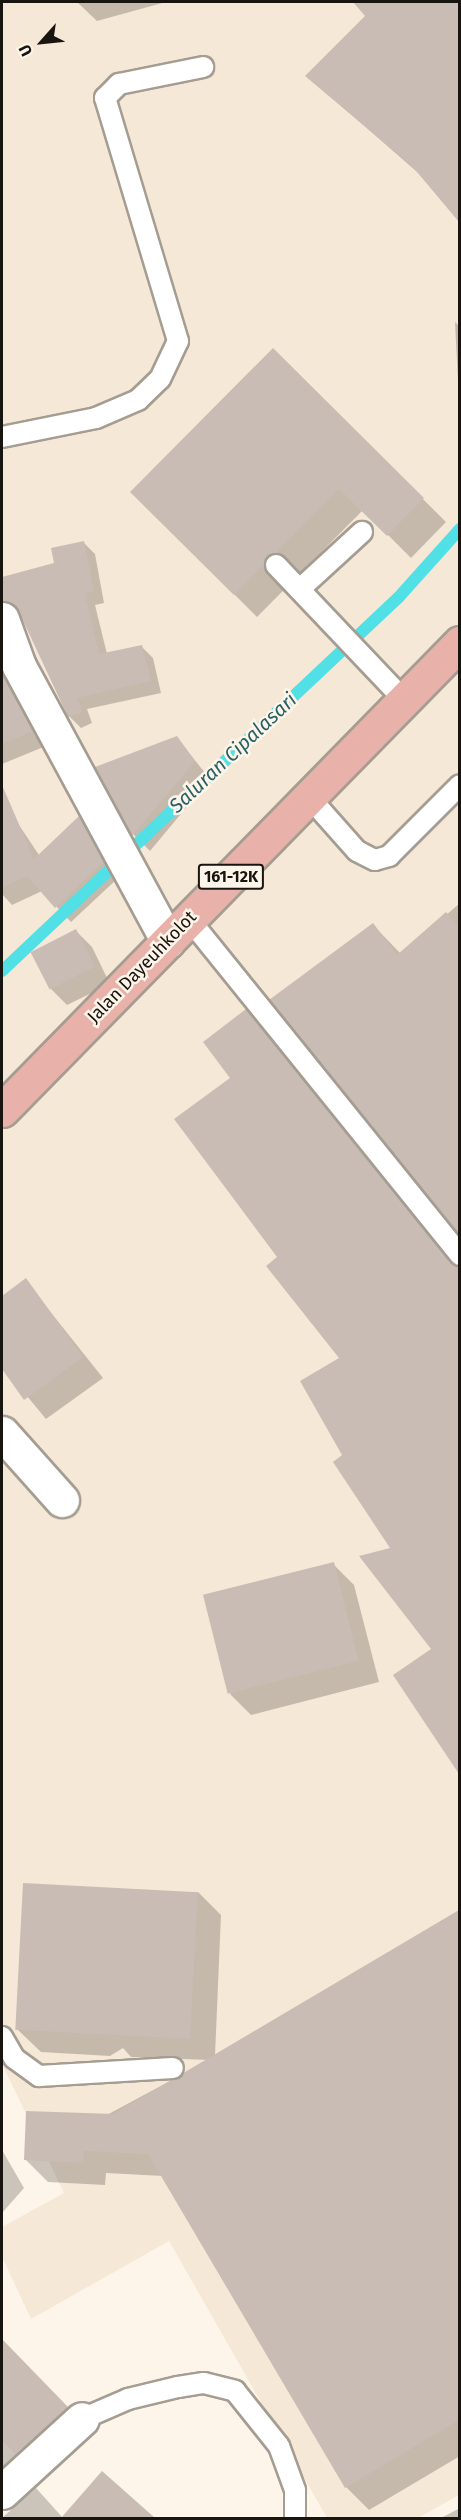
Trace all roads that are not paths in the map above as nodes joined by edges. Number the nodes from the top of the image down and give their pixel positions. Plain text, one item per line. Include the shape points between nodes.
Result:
1 (204, 67) dead end
2 (2, 436) edge
3 (362, 532) dead end
4 (276, 565) dead end
5 (300, 588) junction
6 (2, 619) edge
7 (459, 643) edge
8 (10, 669) edge
9 (404, 700) junction
10 (459, 785) edge
11 (309, 797) junction
12 (178, 930) junction
13 (2, 1110) edge
14 (459, 1255) edge
15 (2, 1432) edge
16 (62, 1500) dead end
17 (2, 2037) edge
18 (173, 2068) dead end
19 (82, 2419) joint
20 (2, 2492) edge
21 (296, 2518) edge

1 - 2 lane via 119,84 105,98 178,341 160,379 138,400 96,418
3 - 5 lane
4 - 5 lane
5 - 9 lane via 375,663
6 - 8 street
7 - 9 main road, Jalan Dayeuhkolot / 161-12K
8 - 12 street via 131,872
9 - 11 main road, Jalan Dayeuhkolot / 161-12K
10 - 11 lane via 389,856 375,860 357,851
11 - 12 main road, Jalan Dayeuhkolot / 161-12K
12 - 13 main road, Jalan Dayeuhkolot / 161-12K
12 - 14 lane
15 - 16 street
17 - 18 lane via 14,2058 39,2076
19 - 20 street
19 - 21 lane via 128,2399 178,2387 204,2383 235,2391 279,2446 295,2490

